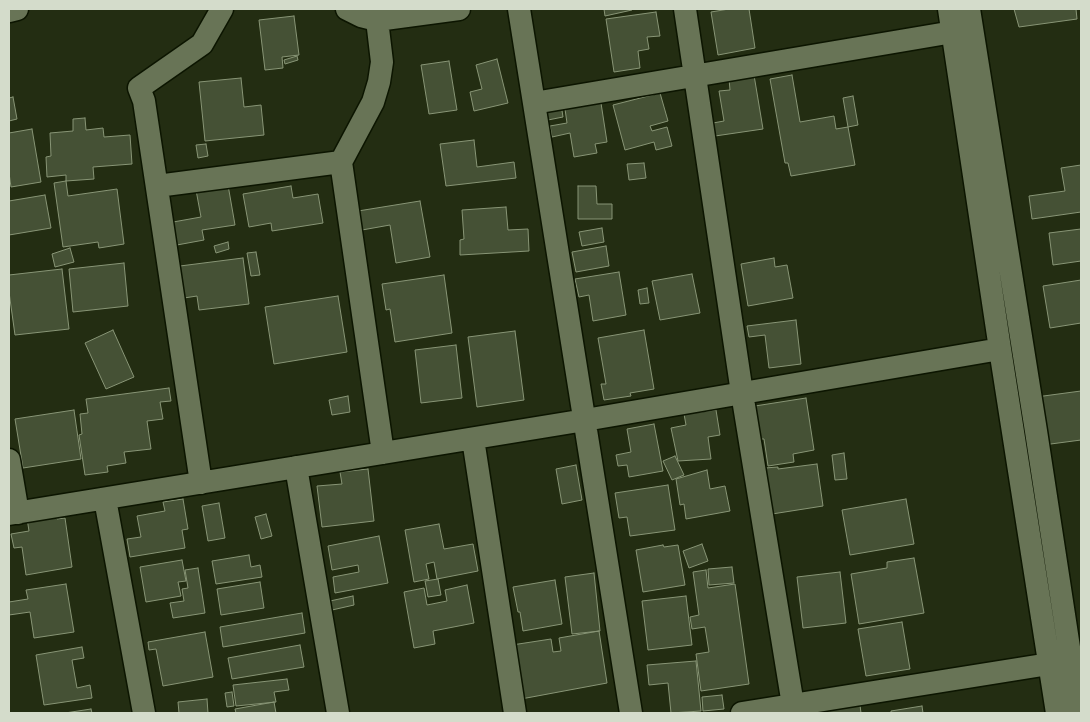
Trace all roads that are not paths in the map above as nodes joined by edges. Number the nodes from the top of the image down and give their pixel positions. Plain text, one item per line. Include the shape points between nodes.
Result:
1 (18, 9) edge
2 (222, 9) edge
3 (347, 9) edge
4 (459, 9) edge
5 (519, 9) edge
6 (685, 9) edge
7 (949, 9) edge
8 (969, 9) edge
9 (9, 11) edge
10 (378, 20) junction
11 (953, 32) junction
12 (696, 77) junction
13 (534, 103) junction
14 (341, 162) junction
15 (157, 186) junction
16 (1000, 349) junction
17 (742, 393) junction
18 (584, 420) junction
19 (473, 438) junction
20 (383, 453) junction
21 (9, 460) edge
22 (296, 468) junction
23 (201, 483) junction
24 (105, 499) junction
25 (13, 514) edge
26 (1049, 664) junction
27 (1074, 682) junction
28 (793, 705) junction
29 (144, 713) edge
30 (338, 713) edge
31 (515, 713) edge
32 (631, 713) edge
33 (742, 713) edge
34 (1057, 713) edge
35 (1079, 713) edge

1 - 9 street
2 - 15 street via 202,44 139,88 144,101
3 - 10 street
4 - 10 street
5 - 13 street
6 - 12 street
7 - 11 street
8 - 27 street
10 - 14 street via 382,62 379,82 373,102
11 - 12 street
11 - 16 street
12 - 13 street
12 - 17 street
13 - 18 street
14 - 15 street
14 - 20 street
15 - 23 street
16 - 17 street
16 - 26 street
17 - 18 street
17 - 28 street
18 - 19 street
18 - 32 street
19 - 20 street
19 - 31 street
20 - 22 street
21 - 25 street
22 - 23 street
22 - 30 street
23 - 24 street
24 - 25 street
24 - 29 street
26 - 27 street
26 - 28 street
26 - 34 street
27 - 35 street
28 - 33 street

